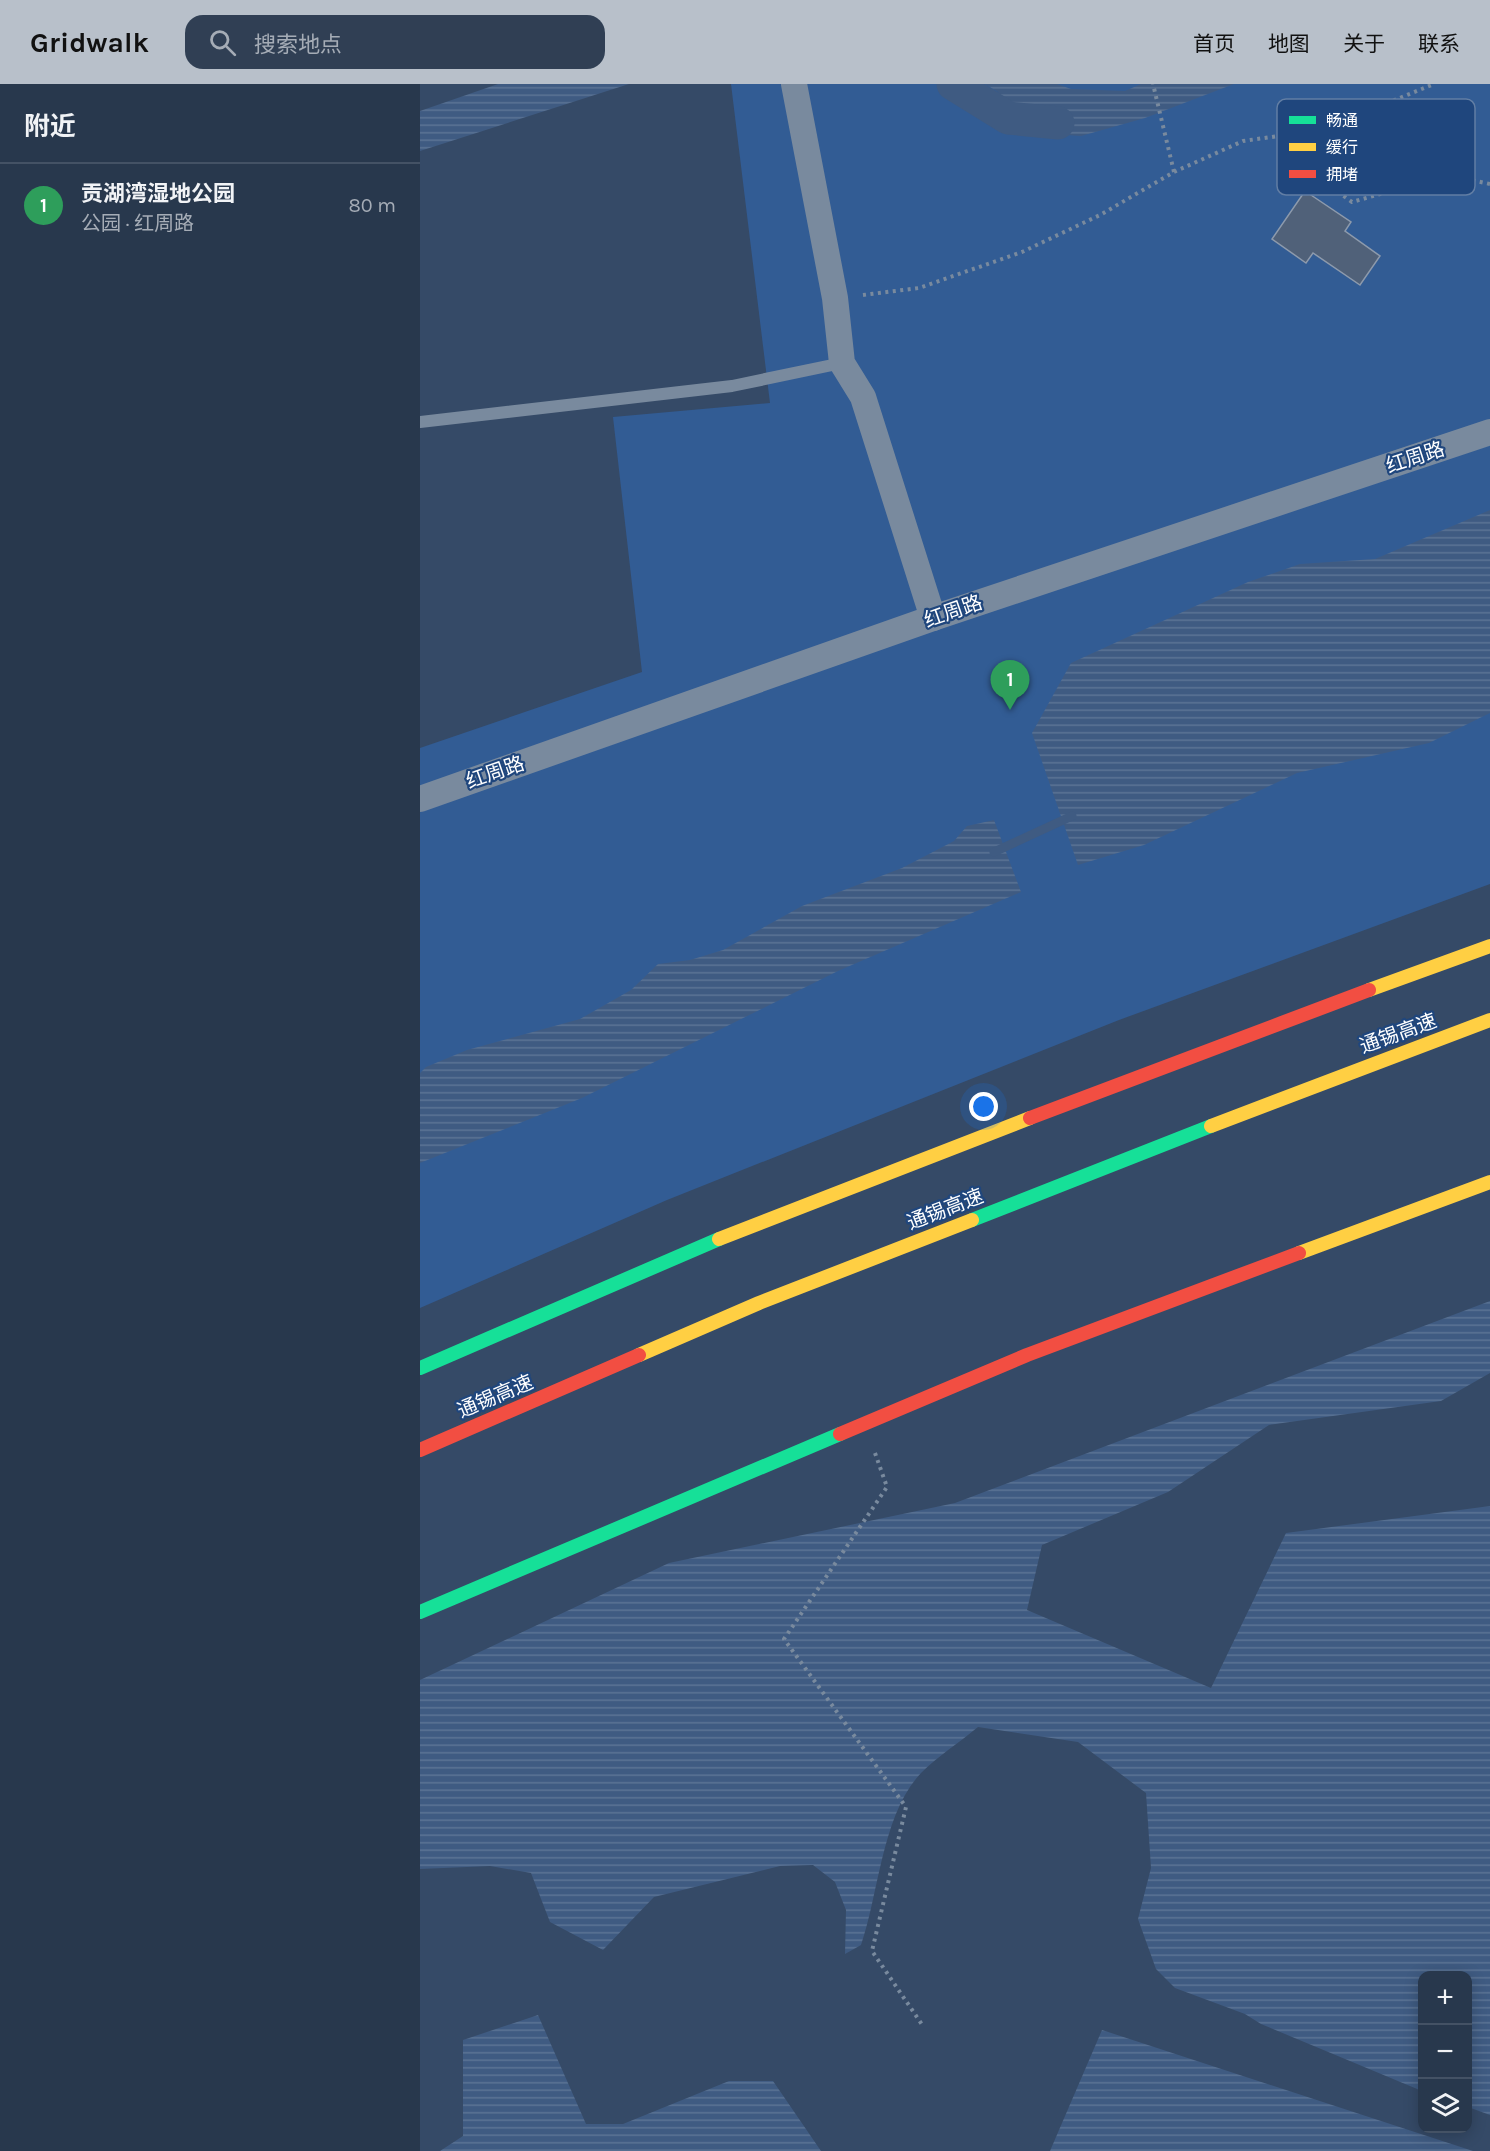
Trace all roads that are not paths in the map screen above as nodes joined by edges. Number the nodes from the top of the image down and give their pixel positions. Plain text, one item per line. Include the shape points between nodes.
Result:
1 (794, 84) edge
2 (842, 363) junction
3 (420, 422) edge
4 (1490, 432) edge
5 (933, 618) junction
6 (420, 799) edge
7 (1490, 946) edge
8 (1490, 1020) edge
9 (1490, 1182) edge
10 (420, 1368) edge
11 (420, 1450) edge
12 (420, 1612) edge

1 - 2 street via 836,298
2 - 3 lane via 732,386
2 - 5 street via 863,397
4 - 5 street, 红周路
5 - 6 street, 红周路
7 - 10 main road via 1249,1034 733,1233
8 - 11 main road, 通锡高速 via 759,1303
9 - 12 main road via 1027,1355

